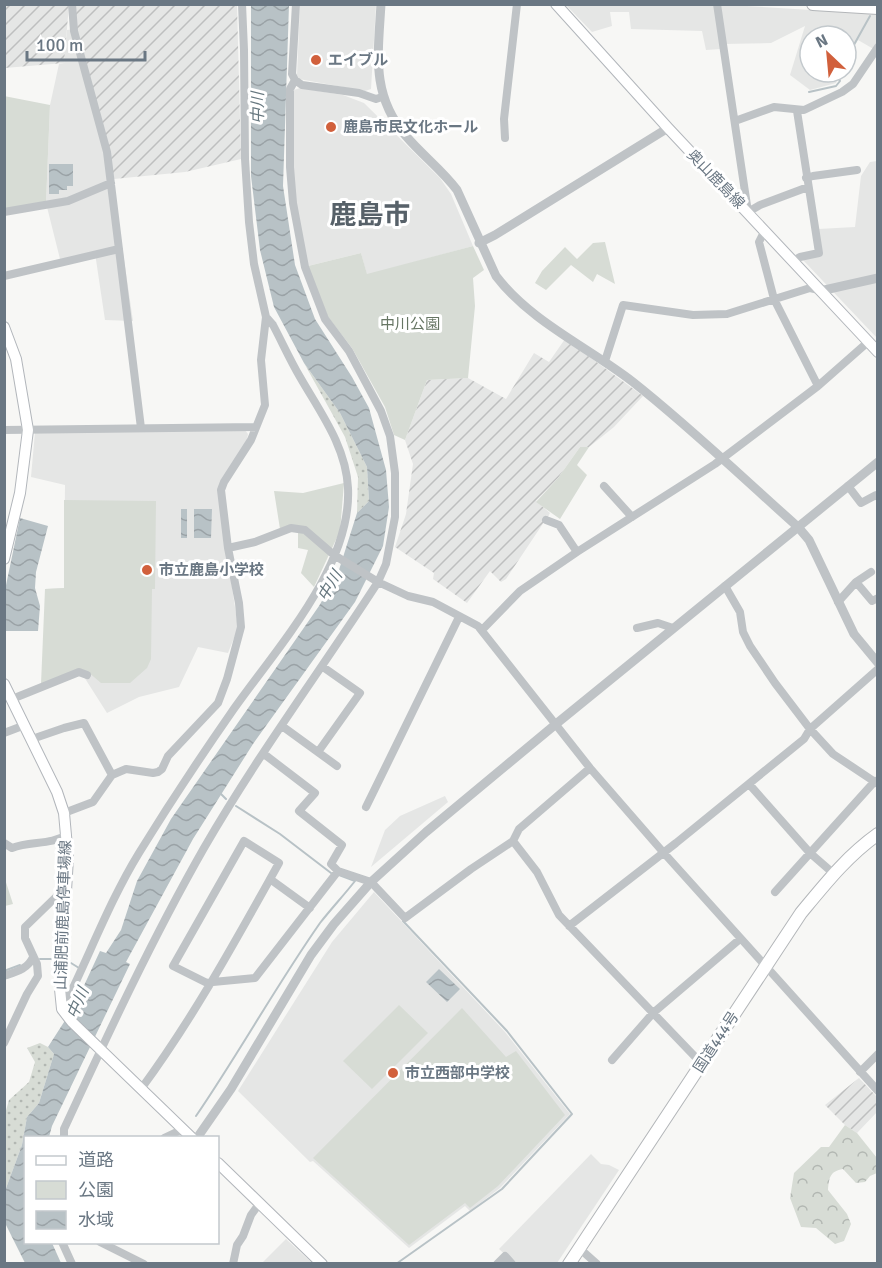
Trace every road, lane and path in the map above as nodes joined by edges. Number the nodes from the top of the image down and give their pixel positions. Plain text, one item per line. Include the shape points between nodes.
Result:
1 (72, 4) edge
2 (242, 4) edge
3 (296, 4) edge
4 (381, 4) edge
5 (517, 4) edge
6 (556, 4) edge
7 (717, 4) edge
8 (813, 4) edge
9 (873, 7) edge
10 (878, 47) edge
11 (295, 80) junction
12 (382, 97) junction
13 (797, 111) junction
14 (735, 121) junction
15 (668, 128) junction
16 (505, 138) dead end
17 (857, 170) dead end
18 (111, 183) junction
19 (807, 183) junction
20 (4, 212) edge
21 (748, 212) junction
22 (765, 230) junction
23 (479, 243) junction
24 (120, 249) junction
25 (793, 261) junction
26 (4, 276) edge
27 (878, 278) edge
28 (820, 291) junction
29 (774, 299) junction
30 (266, 317) junction
31 (4, 327) edge
32 (868, 342) junction
33 (878, 352) edge
34 (605, 361) junction
35 (818, 386) junction
36 (256, 427) junction
37 (141, 428) junction
38 (4, 430) edge
39 (28, 430) junction
40 (721, 458) junction
41 (878, 462) edge
42 (604, 486) dead end
43 (848, 486) junction
44 (878, 497) edge
45 (632, 517) junction
46 (546, 520) dead end
47 (798, 527) junction
48 (228, 548) junction
49 (577, 552) junction
50 (334, 555) junction
51 (4, 559) edge
52 (872, 572) dead end
53 (378, 582) junction
54 (856, 582) junction
55 (725, 586) junction
56 (878, 598) edge
57 (838, 602) junction
58 (459, 617) junction
59 (637, 628) dead end
60 (674, 628) junction
61 (482, 630) junction
62 (878, 663) edge
63 (323, 667) junction
64 (878, 669) edge
65 (87, 675) dead end
66 (4, 684) edge
67 (12, 699) junction
68 (556, 724) junction
69 (25, 725) junction
70 (282, 726) junction
71 (810, 729) junction
72 (4, 733) edge
73 (32, 739) junction
74 (318, 752) junction
75 (264, 754) junction
76 (337, 766) dead end
77 (590, 768) junction
78 (112, 775) junction
79 (876, 782) edge
80 (749, 784) junction
81 (366, 807) dead end
82 (64, 813) junction
83 (878, 834) edge
84 (67, 835) junction
85 (513, 841) junction
86 (4, 843) edge
87 (663, 852) junction
88 (810, 853) junction
89 (338, 871) junction
90 (833, 873) junction
91 (270, 879) junction
92 (371, 882) junction
93 (67, 890) junction
94 (775, 892) dead end
95 (310, 908) junction
96 (569, 926) junction
97 (740, 939) junction
98 (33, 957) junction
99 (765, 967) junction
100 (4, 976) edge
101 (213, 982) junction
102 (61, 1002) junction
103 (653, 1013) junction
104 (4, 1043) edge
105 (100, 1050) junction
106 (878, 1054) edge
107 (612, 1060) dead end
108 (702, 1064) junction
109 (860, 1072) junction
110 (141, 1089) junction
111 (878, 1090) edge
112 (183, 1129) junction
113 (63, 1135) edge
114 (166, 1136) edge
115 (191, 1136) edge
116 (198, 1136) edge
117 (219, 1164) edge
118 (258, 1204) junction
119 (63, 1244) edge
120 (104, 1244) edge
121 (579, 1248) junction
122 (72, 1263) edge
123 (144, 1263) edge
124 (233, 1263) edge
125 (322, 1263) edge
126 (497, 1263) edge
127 (512, 1263) edge
128 (569, 1263) edge
129 (597, 1263) edge

1 - 18 street via 74,31 107,152
2 - 30 street via 249,222
3 - 11 street via 292,74
4 - 12 street via 378,79
5 - 16 street
6 - 15 main road, 奥山鹿島線
7 - 14 street
8 - 9 highway
10 - 13 street via 853,84
11 - 12 street via 302,85
11 - 53 street via 290,89 290,167 305,267 325,319 349,351 390,436 395,517 386,564
12 - 23 street via 406,136 457,189
13 - 14 street via 774,107
13 - 19 street
14 - 21 street
15 - 21 main road, 奥山鹿島線
15 - 23 street
17 - 19 street via 813,176
18 - 20 street via 68,201
18 - 24 street
19 - 21 street
19 - 25 street via 819,253
21 - 22 main road, 奥山鹿島線
22 - 25 main road, 奥山鹿島線
22 - 29 street via 759,242
23 - 34 street via 505,288 545,322
24 - 26 street
24 - 37 street
25 - 28 main road, 奥山鹿島線
27 - 28 street
28 - 29 street via 810,288
28 - 32 main road, 奥山鹿島線
29 - 34 street via 727,314 693,315 623,305
29 - 35 street
30 - 36 street via 261,360 265,405
30 - 50 street via 332,433 344,462 347,512
31 - 39 main road via 16,359
32 - 33 main road, 奥山鹿島線
32 - 35 street
34 - 40 street
35 - 40 street
36 - 37 street
36 - 48 street via 221,490
37 - 39 street
38 - 39 street
39 - 51 main road via 20,493
40 - 45 street
40 - 47 street
41 - 43 street
42 - 45 street
43 - 44 street via 861,503
43 - 47 street
45 - 49 street
46 - 49 street via 559,525
47 - 55 street
47 - 57 street via 809,540
48 - 50 street via 298,528
48 - 78 street via 241,627 218,703 158,772 126,769
49 - 61 street via 520,591
50 - 53 street
50 - 102 street via 307,606 211,741 138,855 71,992
52 - 54 street
53 - 58 street via 433,602
53 - 63 street
54 - 56 street via 872,601
54 - 57 street
55 - 60 street
55 - 71 street via 740,612 743,632 760,664
57 - 62 street via 854,634
58 - 61 street
58 - 81 street
59 - 60 street via 658,622
60 - 68 street
61 - 68 street
63 - 70 street
63 - 74 street via 360,693
64 - 71 street
65 - 67 street via 79,672
66 - 67 main road, 山浦肥前鹿島停車場線
67 - 69 main road, 山浦肥前鹿島停車場線
68 - 77 street
68 - 92 street
69 - 72 street
69 - 73 main road, 山浦肥前鹿島停車場線
70 - 74 street
70 - 75 street
71 - 79 street via 833,754
71 - 80 street via 804,739
73 - 78 street via 84,723
73 - 82 main road, 山浦肥前鹿島停車場線
74 - 76 street
75 - 89 street via 315,793 299,811 342,844 331,864
75 - 105 street via 185,882
77 - 85 street via 519,829
77 - 87 street
78 - 82 street via 93,802
79 - 88 street
80 - 87 street
80 - 88 street
82 - 84 main road, 山浦肥前鹿島停車場線
83 - 90 highway, 国道444号
84 - 86 street via 59,840 12,848
84 - 93 main road, 山浦肥前鹿島停車場線
85 - 92 street via 405,918
85 - 96 street
87 - 96 street
87 - 97 street
88 - 90 street
88 - 94 street
89 - 92 street
89 - 95 street
90 - 99 highway, 国道444号
91 - 95 street
91 - 101 street
91 - 101 street via 279,863 244,841 173,966 207,983
92 - 116 street via 311,955 231,1089
93 - 98 street via 25,927
93 - 102 main road, 山浦肥前鹿島停車場線
95 - 101 street via 255,978
96 - 103 street
97 - 99 street
97 - 103 street
98 - 100 street via 28,965
98 - 104 street via 38,976
99 - 108 highway, 国道444号
99 - 109 street
101 - 110 street
102 - 105 main road, 山浦肥前鹿島停車場線 via 65,1015
103 - 107 street
103 - 108 street
105 - 110 main road
105 - 113 street
106 - 109 street
108 - 121 highway, 国道444号
109 - 111 street
110 - 112 main road
112 - 114 street
112 - 115 main road
117 - 118 main road
118 - 124 street via 237,1245
118 - 125 main road
119 - 122 street
120 - 123 street
121 - 128 highway, 国道444号
121 - 129 street
126 - 127 street via 504,1256

